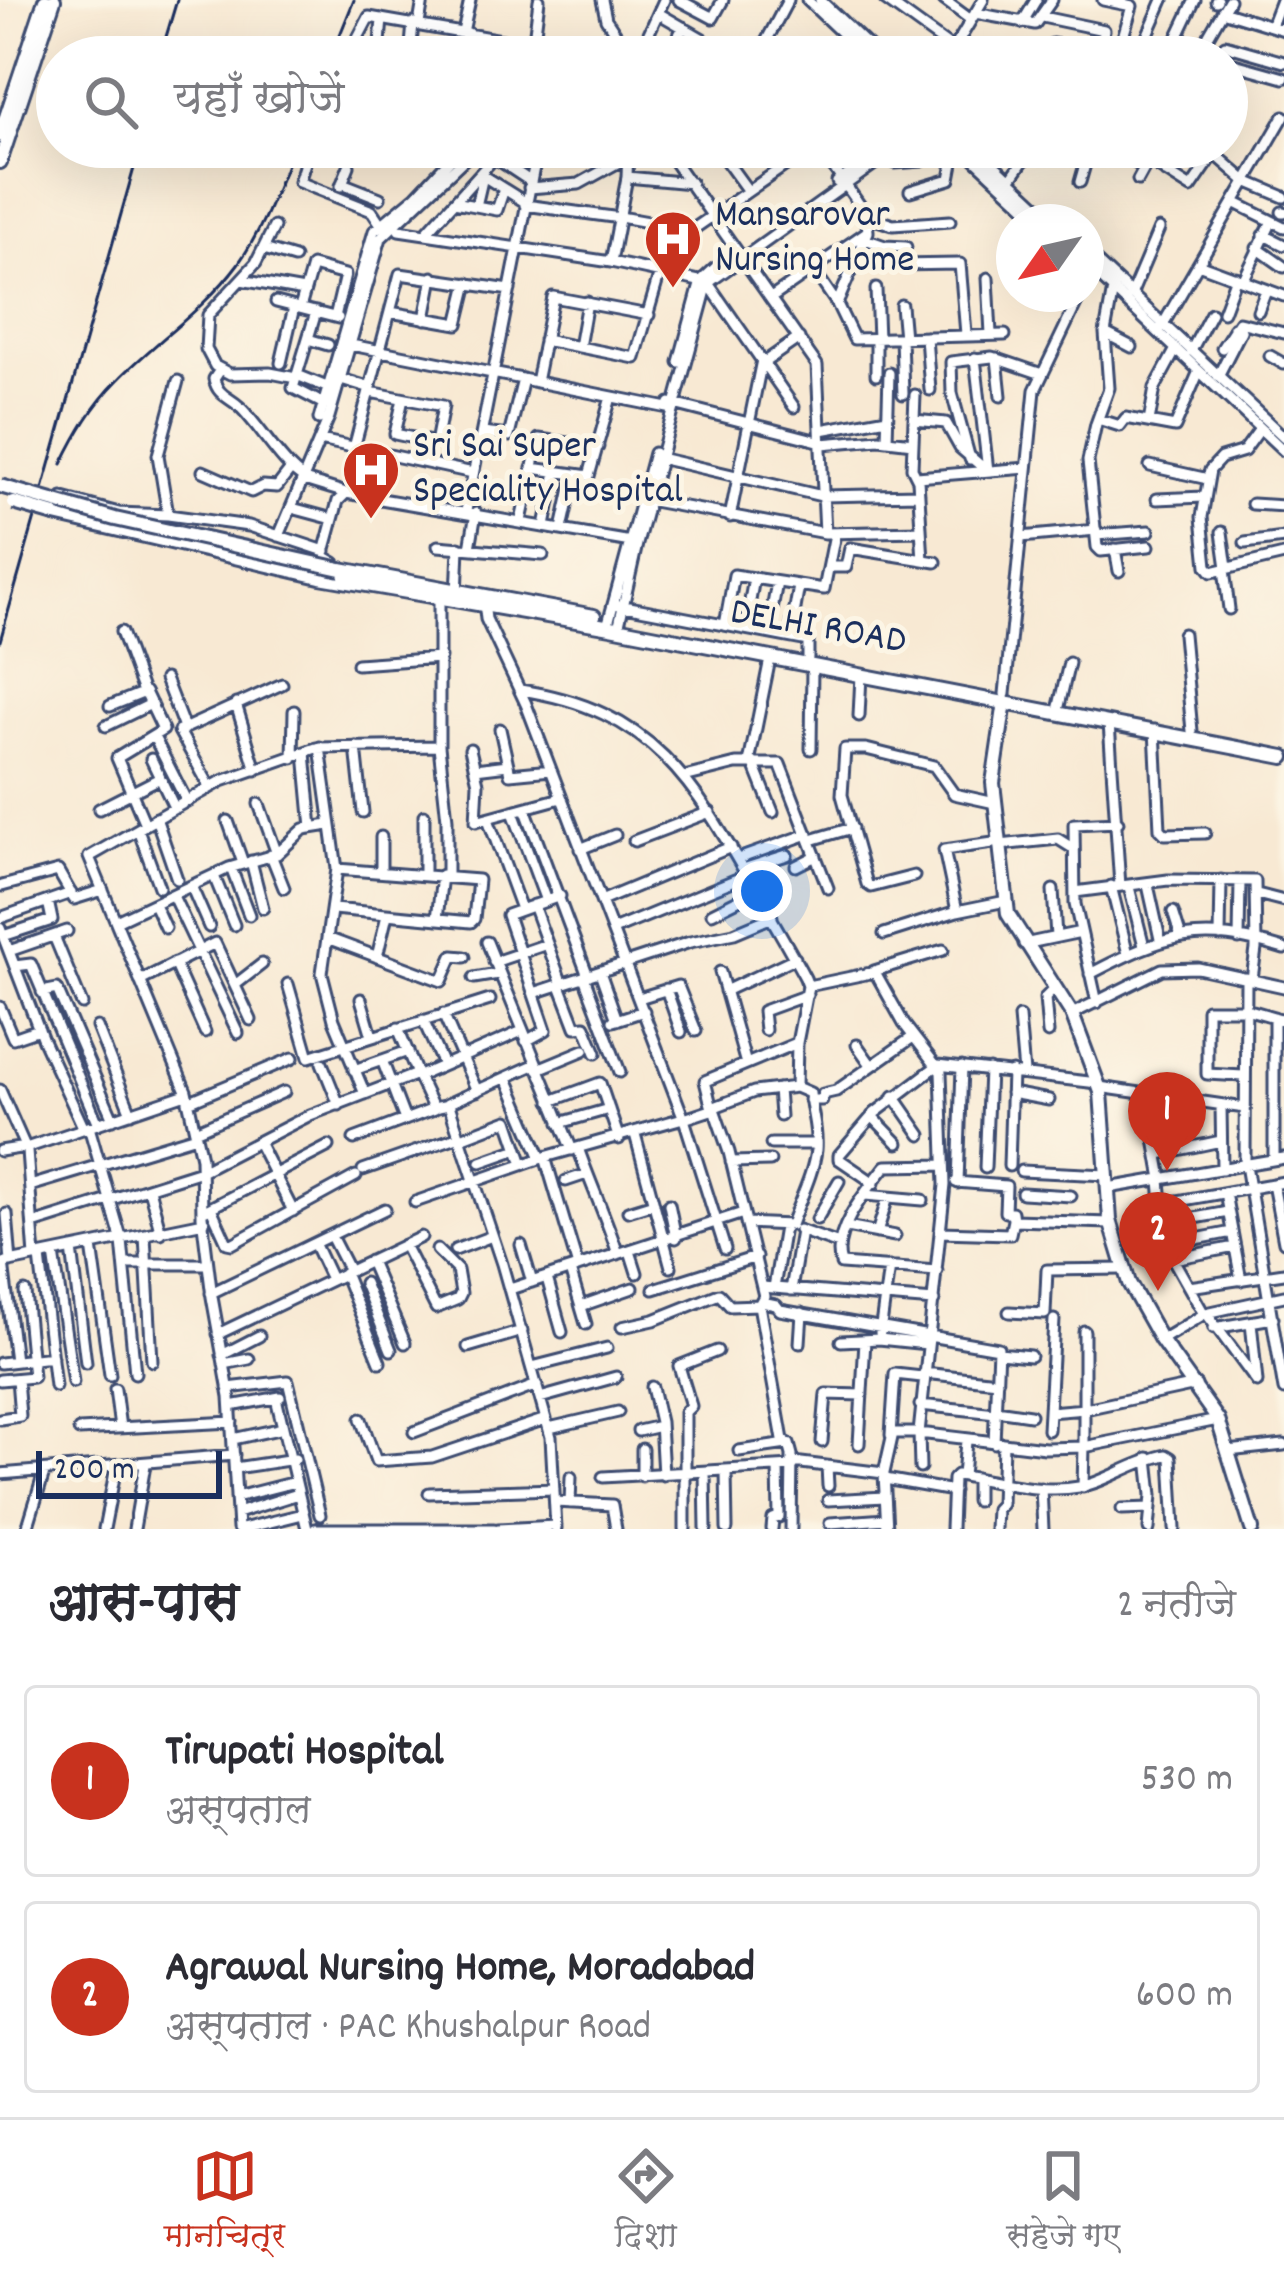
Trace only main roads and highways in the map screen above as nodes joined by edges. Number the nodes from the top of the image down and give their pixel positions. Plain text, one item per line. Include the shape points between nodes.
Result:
1 (49, 0) edge
2 (38, 36) edge
3 (36, 43) edge
4 (1, 127) edge
5 (0, 162) edge
6 (0, 486) edge
7 (0, 499) edge
8 (338, 574) junction
9 (613, 624) junction
10 (810, 662) junction
11 (1005, 698) junction
12 (1284, 752) edge
13 (1252, 1529) edge

1 - 2 main road
1 - 4 main road
3 - 5 main road
6 - 8 main road, bridge
7 - 8 main road, bridge via 150,539
8 - 9 main road
9 - 10 main road, DELHI ROAD
9 - 10 main road
10 - 11 main road, DELHI ROAD
10 - 11 main road
11 - 12 main road, DELHI ROAD
11 - 12 main road
11 - 13 main road via 993,783 1008,914 1072,1014 1098,1085 1111,1223 1125,1269 1161,1340 1218,1420

